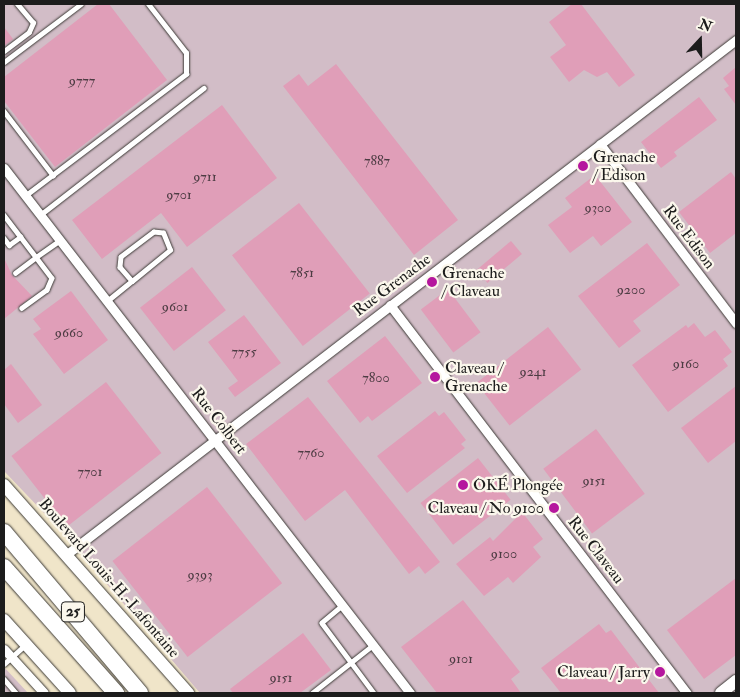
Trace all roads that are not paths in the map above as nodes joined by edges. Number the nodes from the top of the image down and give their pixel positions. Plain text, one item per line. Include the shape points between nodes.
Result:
1 (17, 4) edge
2 (82, 4) edge
3 (148, 4) edge
4 (736, 40) edge
5 (4, 51) edge
6 (4, 62) edge
7 (204, 88) dead end
8 (4, 111) edge
9 (600, 144) junction
10 (4, 168) edge
11 (53, 175) junction
12 (25, 196) junction
13 (4, 215) edge
14 (39, 215) junction
15 (20, 237) junction
16 (4, 238) edge
17 (59, 241) junction
18 (36, 257) junction
19 (15, 273) dead end
20 (132, 281) junction
21 (106, 302) junction
22 (390, 305) junction
23 (22, 308) dead end
24 (736, 323) edge
25 (214, 439) junction
26 (4, 485) edge
27 (4, 532) edge
28 (67, 554) junction
29 (4, 567) edge
30 (343, 606) junction
31 (4, 620) edge
32 (26, 644) junction
33 (373, 645) junction
34 (4, 648) edge
35 (12, 657) junction
36 (351, 662) junction
37 (4, 664) edge
38 (4, 679) edge
39 (736, 681) edge
40 (16, 693) edge
41 (44, 693) edge
42 (70, 693) edge
43 (116, 693) edge
44 (140, 693) edge
45 (188, 693) edge
46 (312, 693) edge
47 (374, 693) edge
48 (410, 693) edge
49 (687, 693) edge
50 (721, 693) edge

1 - 5 lane via 33,24 29,32
2 - 6 lane
3 - 11 lane via 186,53 189,68
4 - 9 street, Rue Grenache
7 - 14 lane
8 - 11 lane
9 - 22 street, Rue Grenache
9 - 24 street, Rue Edison
10 - 12 street, Rue Colbert
11 - 12 lane
12 - 14 street, Rue Colbert
13 - 15 lane
14 - 17 street, Rue Colbert
15 - 16 lane via 9,245
15 - 18 lane
17 - 18 lane
17 - 21 street, Rue Colbert
18 - 19 lane
18 - 23 lane via 52,278 47,290
20 - 20 lane via 170,250 163,233 154,232 121,257 120,267
20 - 21 lane
21 - 25 street, Rue Colbert
22 - 25 street, Rue Grenache
22 - 49 street, Rue Claveau
25 - 28 street, Rue Grenache
25 - 30 street, Rue Colbert
26 - 28 main road, Boulevard Louis-H.-Lafontaine
27 - 44 highway, 25
28 - 45 main road, Boulevard Louis-H.-Lafontaine
29 - 43 highway, 25
30 - 33 street, Rue Colbert
30 - 36 lane via 322,622
31 - 32 main road
32 - 35 lane
32 - 42 main road
33 - 36 lane
33 - 48 street, Rue Colbert
34 - 35 street
35 - 37 lane
35 - 41 street
36 - 46 lane
36 - 47 lane
38 - 40 lane
39 - 50 main road

